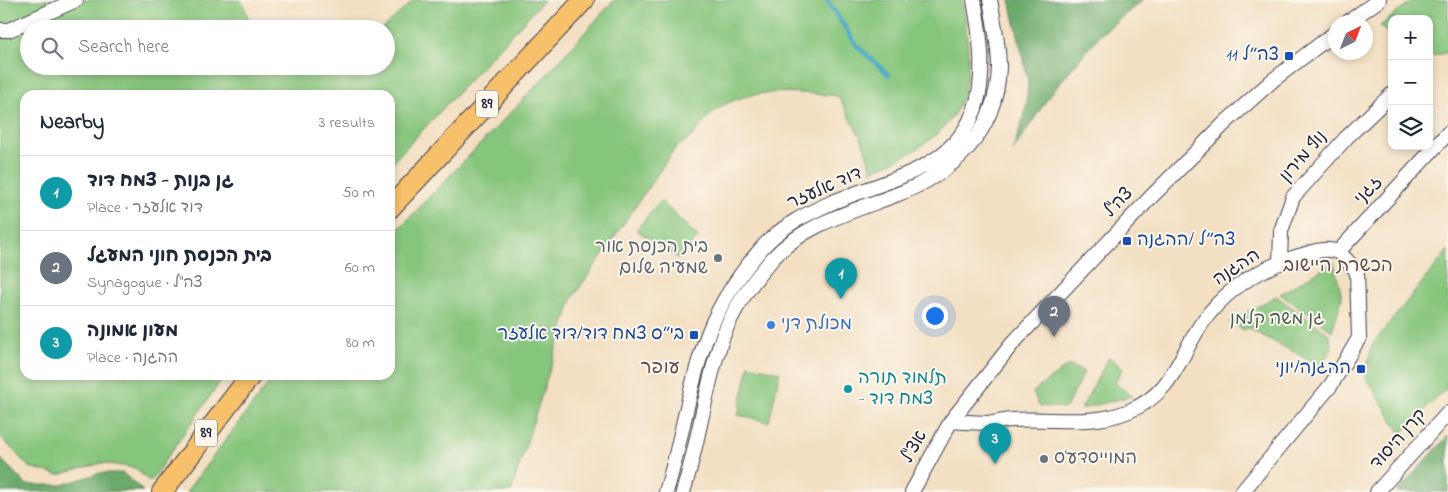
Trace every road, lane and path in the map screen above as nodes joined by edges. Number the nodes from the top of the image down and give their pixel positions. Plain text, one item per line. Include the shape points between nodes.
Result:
1 (76, 0) edge
2 (584, 0) edge
3 (974, 0) edge
4 (990, 0) edge
5 (1379, 0) edge
6 (1358, 15) edge
7 (31, 20) edge
8 (20, 25) edge
9 (0, 30) edge
10 (1328, 38) edge
11 (1388, 98) edge
12 (1448, 133) edge
13 (395, 203) edge
14 (1338, 252) junction
15 (1280, 262) junction
16 (247, 380) edge
17 (1448, 413) edge
18 (951, 421) junction
19 (162, 492) edge
20 (666, 492) edge
21 (683, 492) edge
22 (912, 492) edge
23 (1242, 492) edge
24 (1378, 492) edge

1 - 7 street
2 - 13 highway, 89
3 - 20 street, דוד אלעזר via 984,66 978,103 968,124 945,151 916,170 799,218 780,231 746,267 726,295 704,343
4 - 21 street, דוד אלעזר via 999,66 992,108 981,132 971,146 939,174 806,231 784,248 758,276 740,303 719,348
5 - 6 street
8 - 9 street
10 - 18 street, צה"ל via 1273,80 1150,198 1012,344
11 - 15 street, נוף מירון via 1346,138 1293,197 1281,231
12 - 14 street, זגני
14 - 15 street, ההגנה via 1322,250
14 - 23 street via 1357,271 1359,338 1331,385
15 - 18 street, ההגנה via 1255,275 1219,301 1198,328 1173,374 1149,400 1128,412 1088,420
16 - 19 highway, 89
17 - 24 street, קרן היסוד
18 - 22 street, אצ"ל

